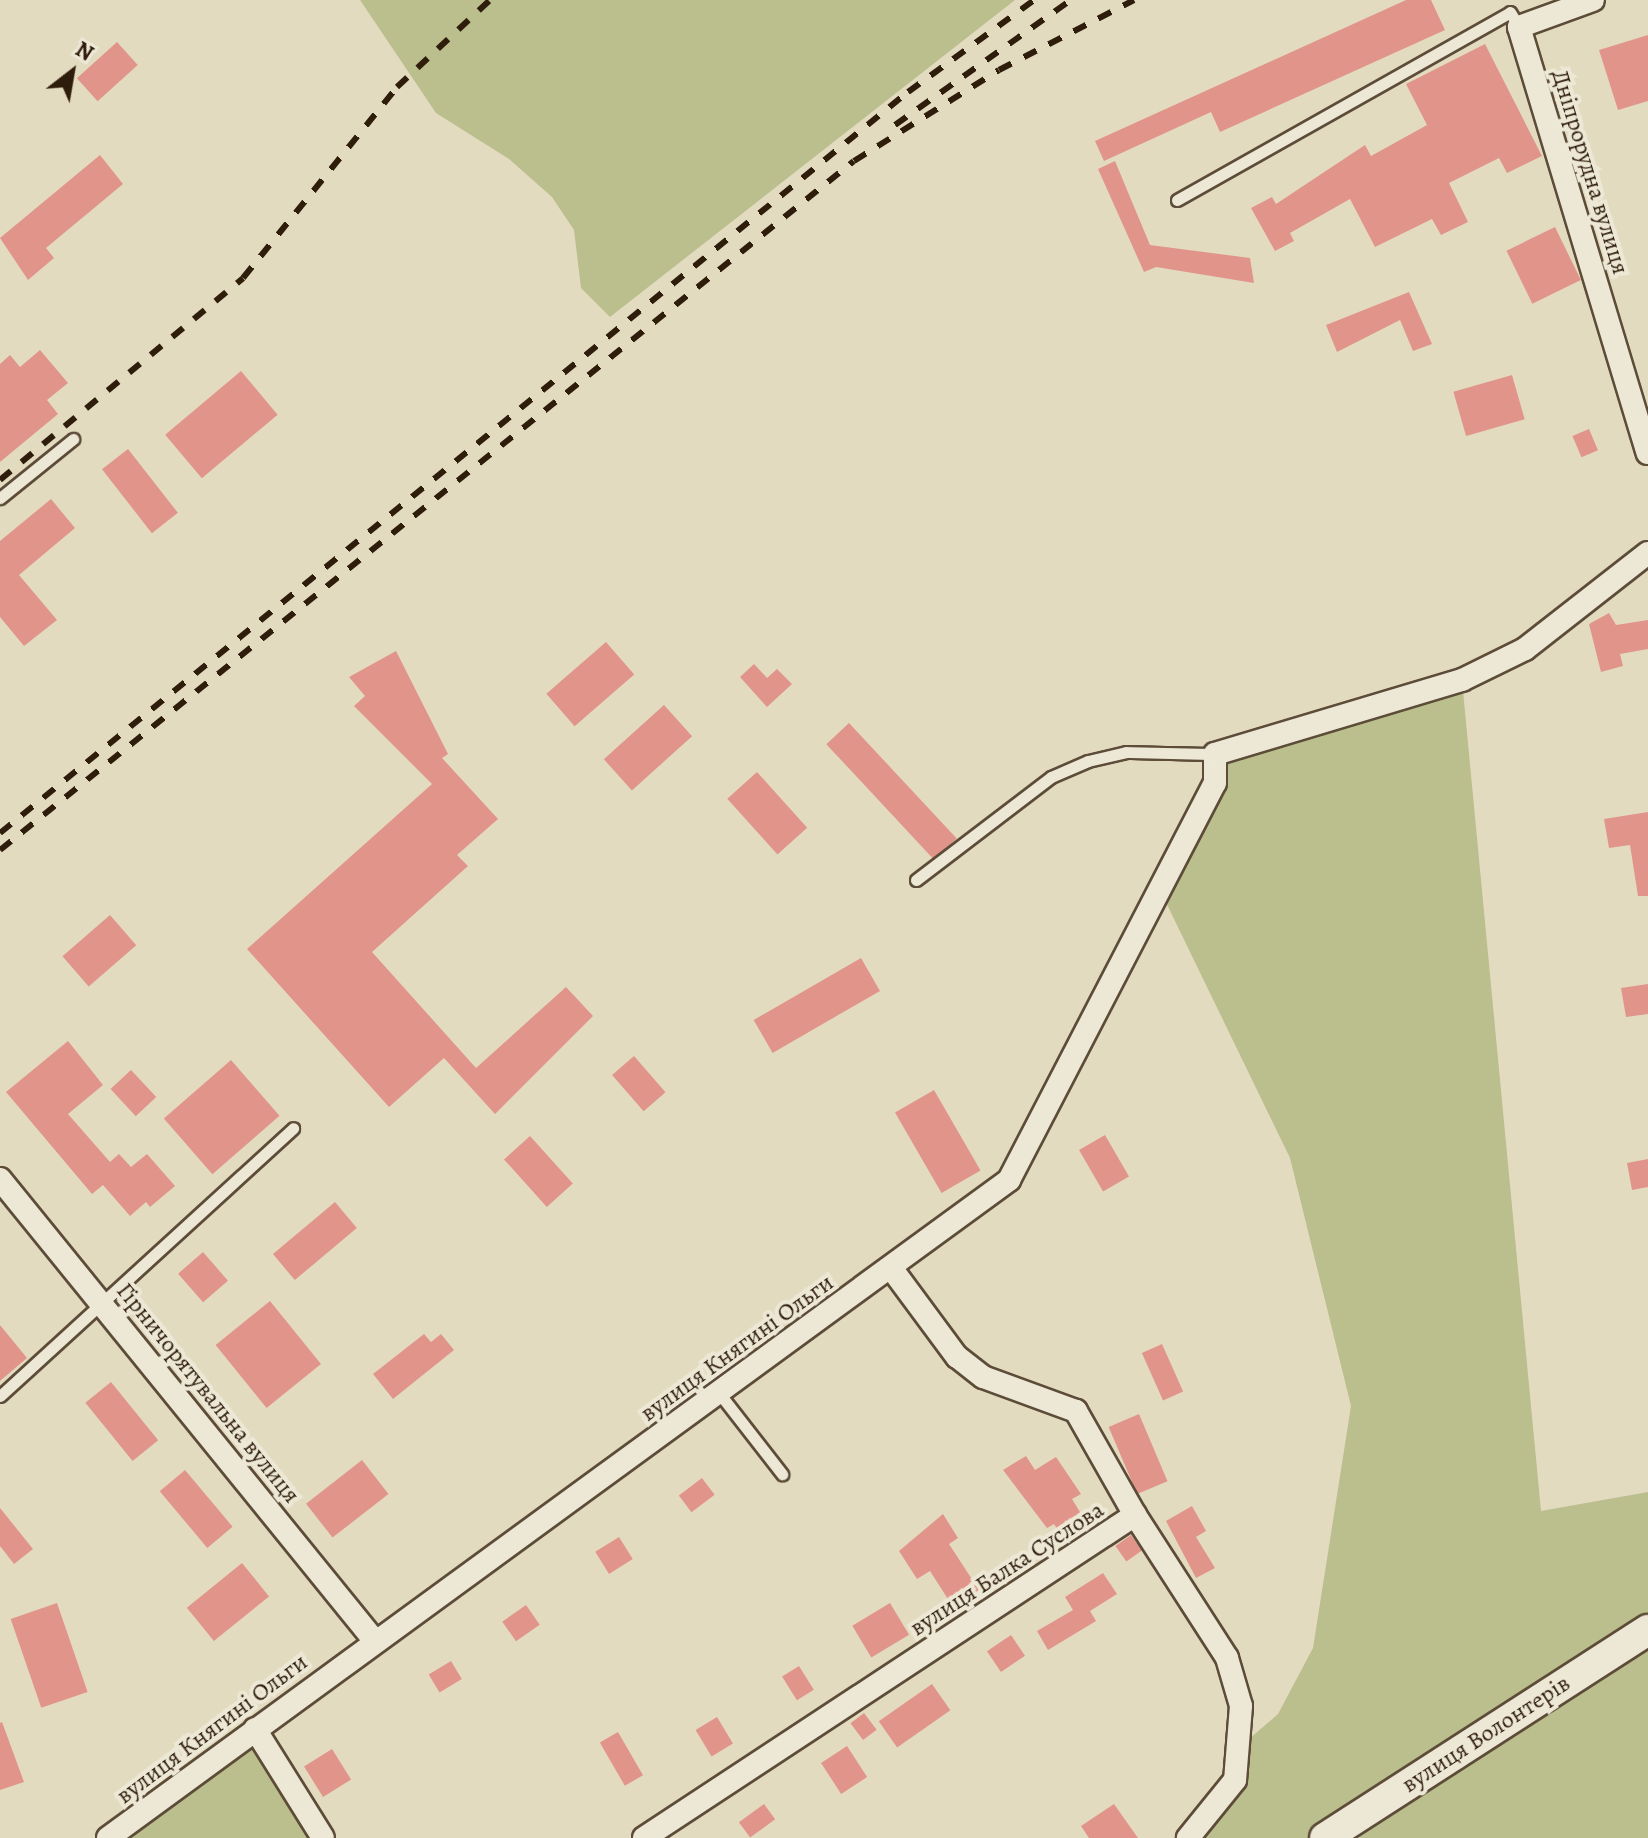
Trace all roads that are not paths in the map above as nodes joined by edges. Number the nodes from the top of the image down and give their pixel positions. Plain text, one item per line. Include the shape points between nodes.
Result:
1 (1593, 0) edge
2 (1519, 27) junction
3 (1177, 200) dead end
4 (73, 439) dead end
5 (1648, 453) edge
6 (0, 498) edge
7 (1648, 553) edge
8 (1215, 754) junction
9 (916, 880) dead end
10 (293, 1128) dead end
11 (0, 1179) edge
12 (892, 1269) junction
13 (100, 1302) junction
14 (719, 1393) junction
15 (0, 1396) edge
16 (782, 1474) dead end
17 (1135, 1515) junction
18 (1648, 1630) edge
19 (374, 1640) junction
20 (255, 1729) junction
21 (108, 1838) edge
22 (323, 1838) edge
23 (644, 1838) edge
24 (1188, 1838) edge
25 (1325, 1838) edge

1 - 2 street
2 - 3 lane via 1510,12
2 - 5 street, Дніпрорудна вулиця
4 - 6 lane
7 - 8 street via 1525,649 1462,680
8 - 9 lane via 1126,752 1088,761 1051,777
8 - 12 street, вулиця Княгині Ольги via 1215,783 1026,1155 991,1198
10 - 13 lane
11 - 13 street, Гірничорятувальна вулиця
12 - 14 street, вулиця Княгині Ольги
12 - 17 street, вулиця Балка Суслова via 965,1364 1076,1411
13 - 15 lane
13 - 19 street, Гірничорятувальна вулиця
14 - 16 lane
14 - 19 street, вулиця Княгині Ольги
17 - 23 street, вулиця Балка Суслова
17 - 24 street via 1227,1658 1241,1706 1235,1780
18 - 25 street, вулиця Волонтерів
19 - 20 street, вулиця Княгині Ольги
20 - 21 street, вулиця Княгині Ольги
20 - 22 street

